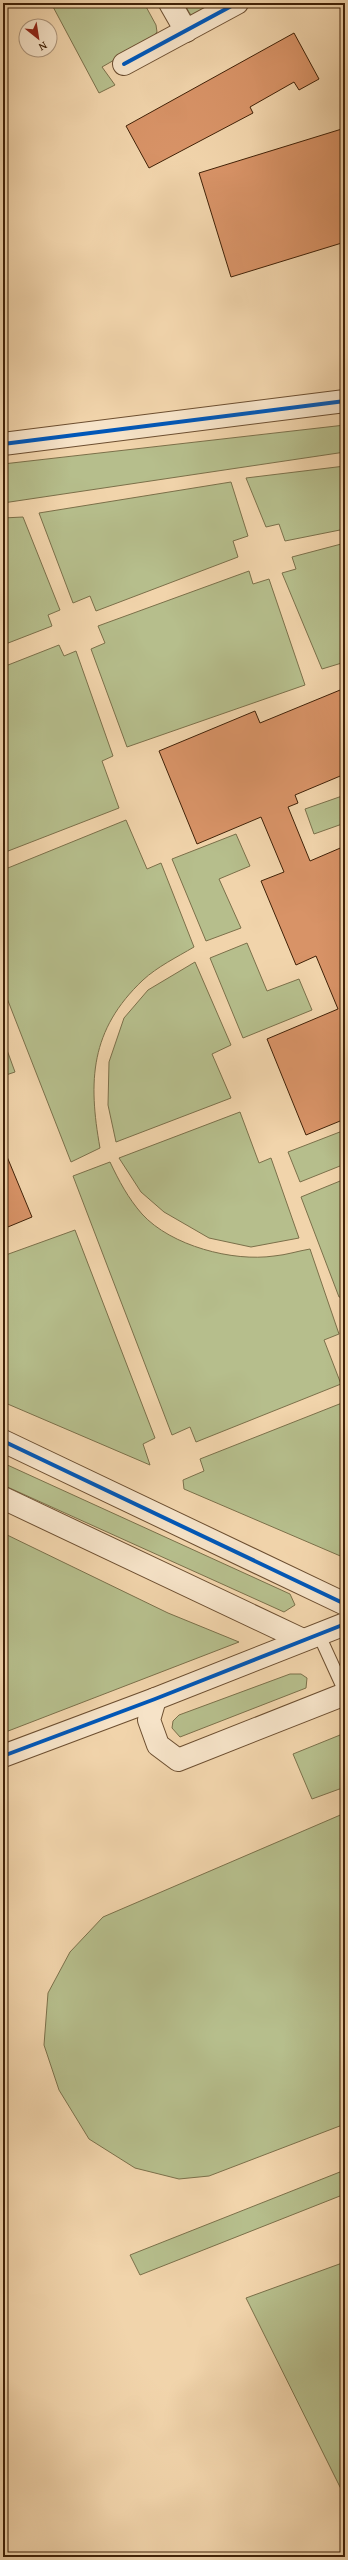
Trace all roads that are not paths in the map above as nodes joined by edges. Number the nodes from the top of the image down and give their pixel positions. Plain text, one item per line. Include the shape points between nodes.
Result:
1 (170, 3) edge
2 (237, 3) edge
3 (186, 31) junction
4 (124, 64) dead end
5 (345, 401) edge
6 (3, 444) edge
7 (3, 1442) edge
8 (3, 1498) edge
9 (345, 1604) edge
10 (345, 1624) edge
11 (311, 1638) junction
12 (345, 1693) edge
13 (155, 1700) junction
14 (3, 1756) edge

1 - 3 street
2 - 3 street
3 - 4 street
5 - 6 street
7 - 9 street
8 - 11 street
10 - 11 street
11 - 12 lane
11 - 13 street
12 - 13 street via 178,1760 158,1745 149,1720
13 - 14 street

